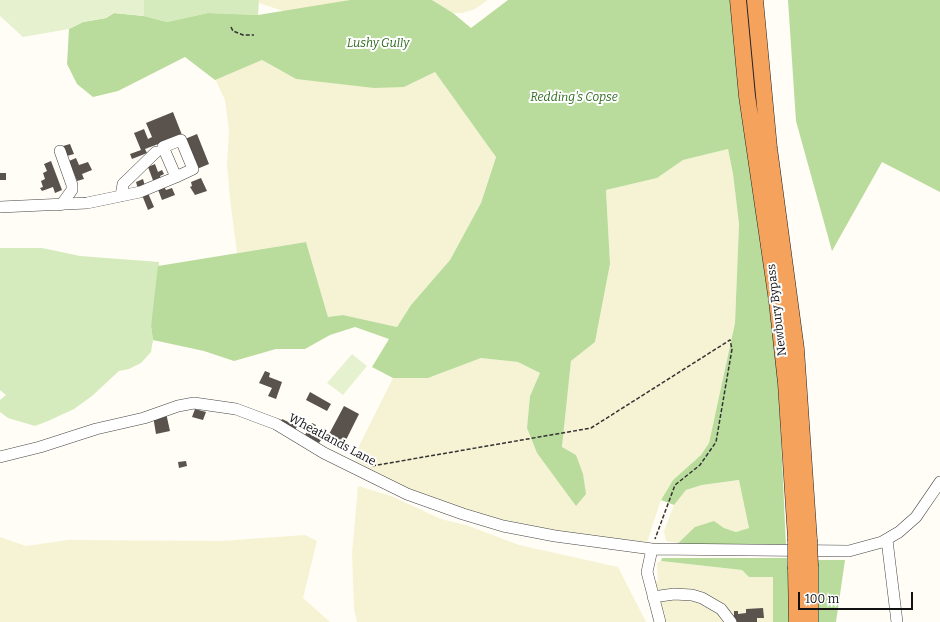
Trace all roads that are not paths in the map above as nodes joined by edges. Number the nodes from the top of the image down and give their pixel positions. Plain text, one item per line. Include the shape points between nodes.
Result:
1 (738, 0) edge
2 (754, 0) edge
3 (60, 152) dead end
4 (156, 152) dead end
5 (176, 177) dead end
6 (121, 196) junction
7 (61, 205) junction
8 (0, 207) edge
9 (0, 457) edge
10 (940, 482) edge
11 (802, 540) junction
12 (887, 540) junction
13 (652, 550) junction
14 (803, 568) junction
15 (653, 597) junction
16 (660, 622) edge
17 (731, 622) edge
18 (797, 622) edge
19 (810, 622) edge
20 (897, 622) edge

1 - 11 highway, Newbury Bypass via 747,96 777,301
2 - 11 highway, Newbury Bypass via 769,148 797,362
3 - 7 street via 72,185 72,190
4 - 6 street via 123,184
5 - 6 street via 140,192
6 - 7 street
7 - 8 street
9 - 13 street, Wheatlands Lane via 40,448 96,429 194,403 236,408 270,422 324,453 407,494 463,514 503,526 555,536
10 - 12 street via 916,517
11 - 14 highway, Newbury Bypass, bridge
12 - 13 street, Wheatlands Lane via 849,550
12 - 20 street
13 - 15 street via 647,572
14 - 18 highway, Newbury Bypass
14 - 19 highway, Newbury Bypass
15 - 16 street
15 - 17 street via 674,594 702,598 721,609

